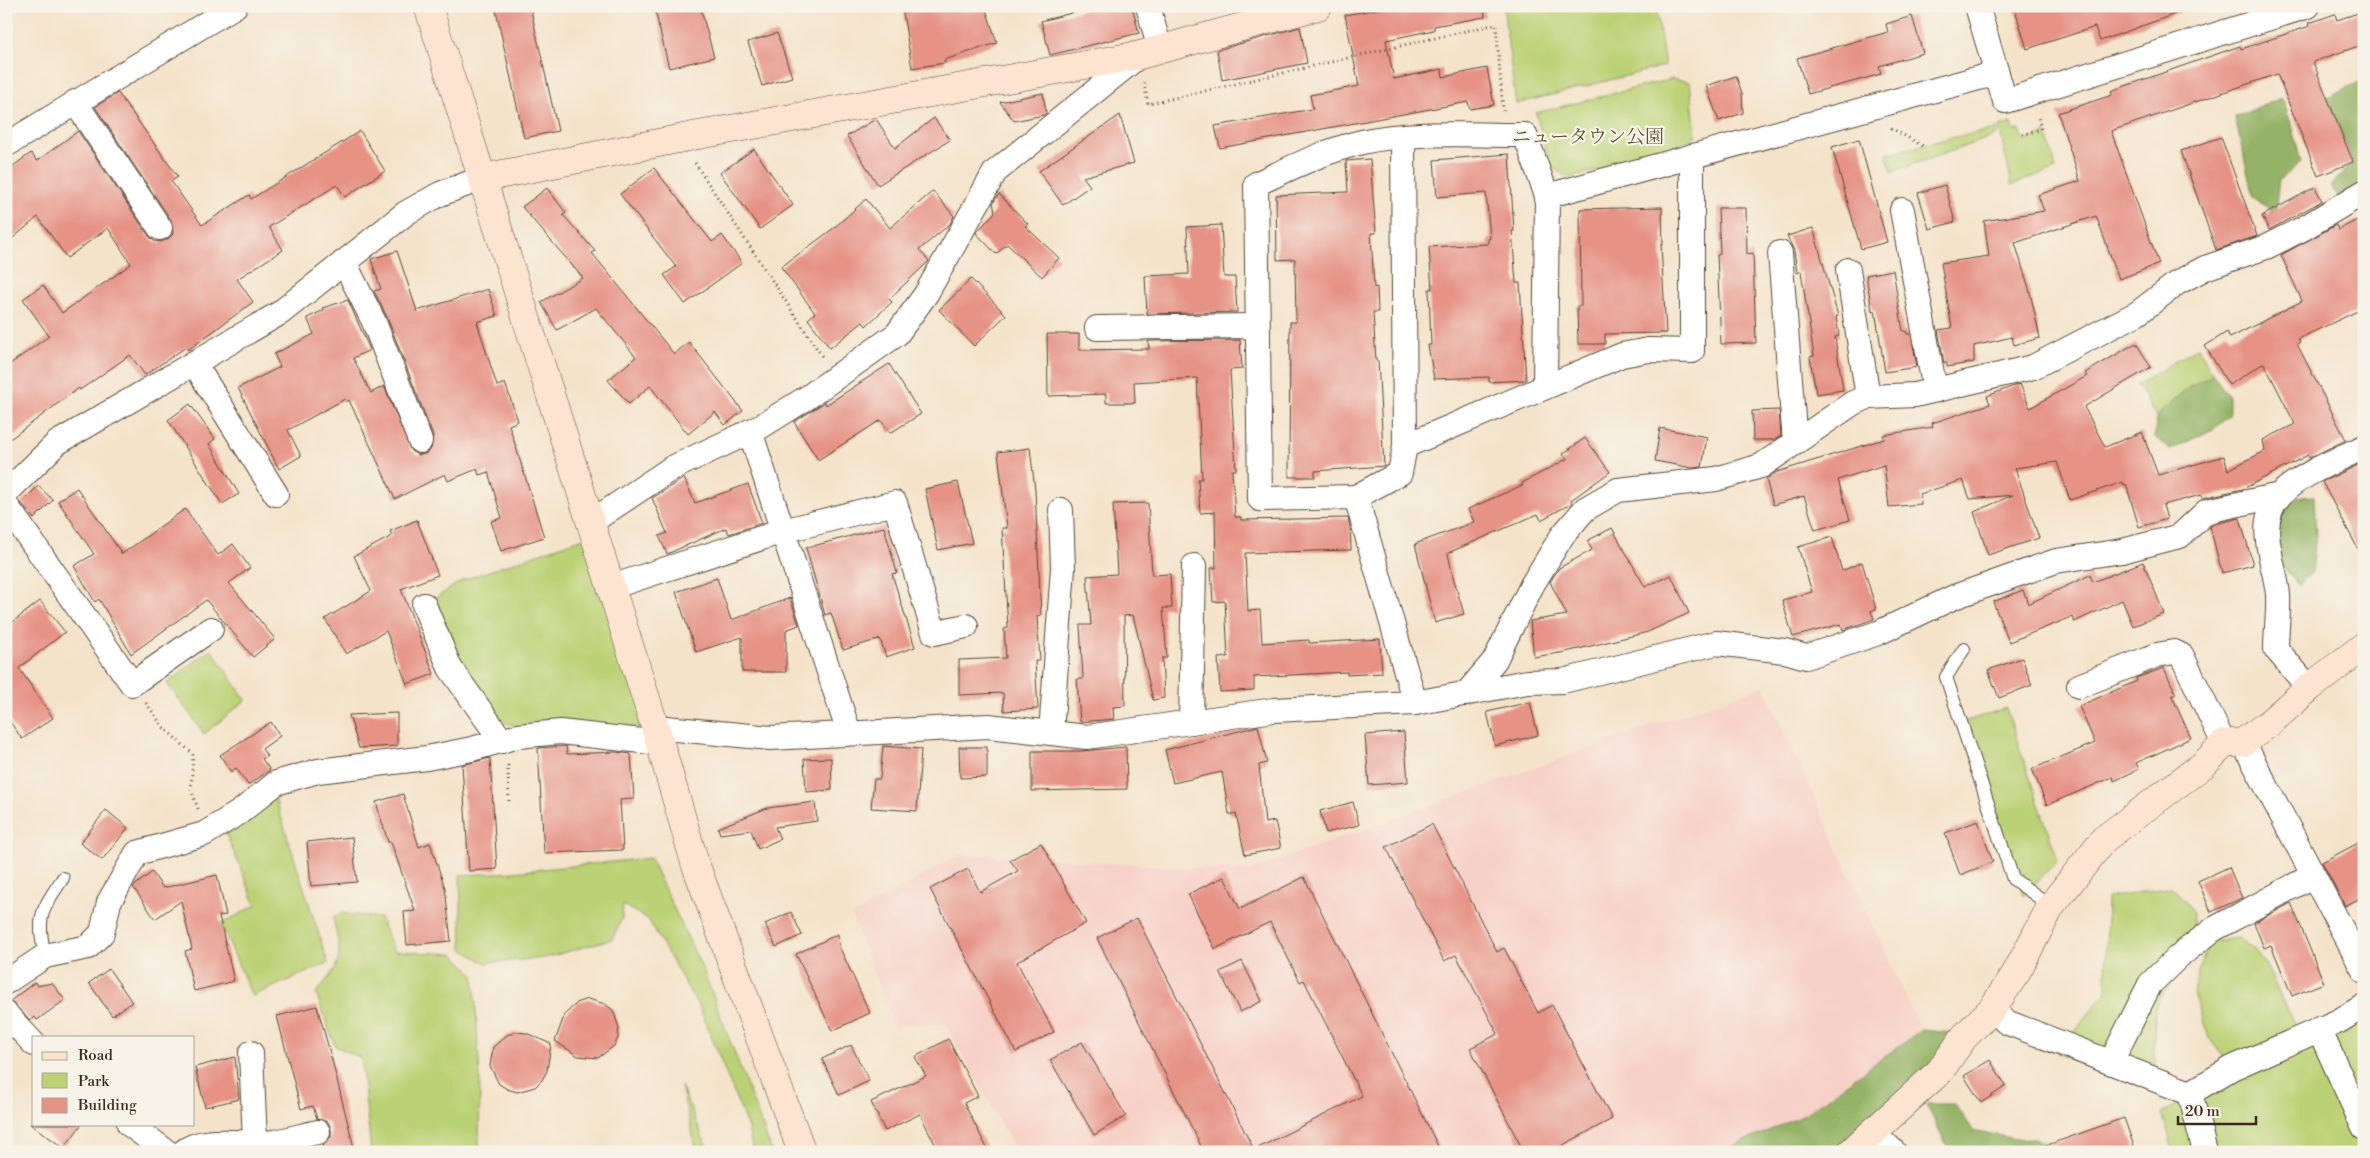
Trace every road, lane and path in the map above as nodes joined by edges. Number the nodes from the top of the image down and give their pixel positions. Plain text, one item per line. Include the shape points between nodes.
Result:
1 (235, 6) edge
2 (428, 6) edge
3 (1148, 6) edge
4 (1318, 6) edge
5 (1977, 6) edge
6 (2308, 6) edge
7 (1150, 52) junction
8 (1997, 73) junction
9 (75, 102) junction
10 (1148, 104) dead end
11 (1504, 135) junction
12 (1403, 136) junction
13 (679, 139) junction
14 (6, 145) edge
15 (1692, 156) junction
16 (483, 178) junction
17 (2364, 192) edge
18 (1547, 196) junction
19 (1902, 210) dead end
20 (160, 228) dead end
21 (1780, 253) dead end
22 (344, 262) junction
23 (1848, 270) dead end
24 (1257, 326) junction
25 (1097, 328) dead end
26 (194, 363) junction
27 (836, 377) junction
28 (1545, 388) junction
29 (1935, 390) junction
30 (1868, 397) junction
31 (750, 431) junction
32 (420, 441) dead end
33 (1795, 443) junction
34 (1405, 446) junction
35 (2364, 447) edge
36 (6, 493) edge
37 (276, 494) dead end
38 (2280, 495) junction
39 (1356, 497) junction
40 (6, 505) edge
41 (1061, 510) dead end
42 (591, 522) junction
43 (783, 531) junction
44 (1194, 566) dead end
45 (611, 586) junction
46 (424, 605) dead end
47 (966, 626) dead end
48 (211, 628) dead end
49 (2364, 646) edge
50 (1964, 649) dead end
51 (132, 684) junction
52 (2079, 686) dead end
53 (2309, 688) junction
54 (1466, 694) junction
55 (1415, 704) junction
56 (1191, 722) junction
57 (1051, 733) junction
58 (849, 734) junction
59 (658, 735) junction
60 (504, 740) junction
61 (2233, 743) junction
62 (509, 805) dead end
63 (218, 825) junction
64 (2312, 876) junction
65 (63, 878) dead end
66 (2051, 906) junction
67 (46, 956) junction
68 (2364, 971) edge
69 (6, 982) edge
70 (2364, 1006) edge
71 (1992, 1009) junction
72 (6, 1014) edge
73 (2319, 1029) junction
74 (32, 1042) edge
75 (251, 1053) dead end
76 (2111, 1062) junction
77 (2190, 1093) junction
78 (132, 1126) edge
79 (2364, 1128) edge
80 (318, 1132) dead end
81 (1872, 1132) junction
82 (266, 1145) edge
83 (167, 1152) edge
84 (183, 1152) edge
85 (802, 1152) edge
86 (1851, 1152) edge
87 (1894, 1152) edge
88 (2205, 1152) edge

1 - 9 street
2 - 16 street
3 - 7 street
4 - 7 street
5 - 8 street
6 - 8 street via 2005,101
7 - 13 street
7 - 27 street via 995,172 926,294 897,334
8 - 15 street
9 - 14 street
9 - 20 street
10 - 11 path via 1496,24
11 - 12 street
11 - 18 street via 1525,135
12 - 24 street via 1363,142 1319,155 1256,184
12 - 34 street
13 - 16 street
13 - 27 path
15 - 18 street
15 - 28 street via 1692,351 1648,350 1622,354
16 - 22 street via 440,194 406,212
16 - 42 street
17 - 29 street via 2266,247 2205,268 2177,283 2138,312 2033,367
18 - 28 street
19 - 29 street
21 - 33 street
22 - 26 street via 280,313
22 - 32 street via 374,322
23 - 30 street
24 - 25 street
24 - 39 street via 1260,499
26 - 36 street via 57,443
26 - 37 street
27 - 31 street
28 - 34 street
29 - 30 street via 1915,395
30 - 33 street
31 - 42 street via 672,468
31 - 43 street
33 - 54 street via 1761,466 1716,479 1618,490 1585,509 1562,536 1532,585 1495,660
34 - 39 street via 1400,473
35 - 38 street via 2306,476
38 - 53 street via 2270,514 2266,532 2278,595 2276,649
38 - 54 street via 2207,512 2180,536 2122,551 2056,561 1954,597 1878,633 1806,657 1785,651 1716,643 1563,681 1527,682
39 - 55 street
40 - 51 street
41 - 57 street via 1063,568
42 - 45 street
43 - 45 street
43 - 47 street via 895,503 934,632
43 - 58 street
44 - 56 street
45 - 59 street
46 - 60 street via 450,668
48 - 51 street
49 - 53 street
50 - 66 lane via 1946,677 2013,878
51 - 63 path via 163,728 192,754 191,789 196,807
52 - 61 street via 2157,655 2174,652 2182,656
53 - 61 street via 2267,725
54 - 55 street
55 - 56 street via 1274,710
56 - 57 street via 1087,737
57 - 58 street via 988,726
58 - 59 street via 771,738
59 - 60 street via 560,732
59 - 85 street via 698,872
60 - 62 path
60 - 63 street via 428,758 318,771 276,783
61 - 64 street
61 - 66 street via 2104,839
63 - 67 street via 204,834 137,853 109,902 102,933 88,947
64 - 68 street
64 - 76 street via 2214,929 2179,956 2150,984
65 - 67 lane via 43,907 40,921
66 - 71 street via 2016,973
67 - 69 street
70 - 73 street
71 - 76 street via 2006,1022
71 - 81 street via 1964,1037 1940,1071
72 - 74 street
73 - 77 street via 2232,1068
73 - 79 street
75 - 82 street
76 - 77 street
77 - 88 street
78 - 83 street
80 - 82 street
81 - 86 street
81 - 87 street
82 - 84 street via 190,1146

